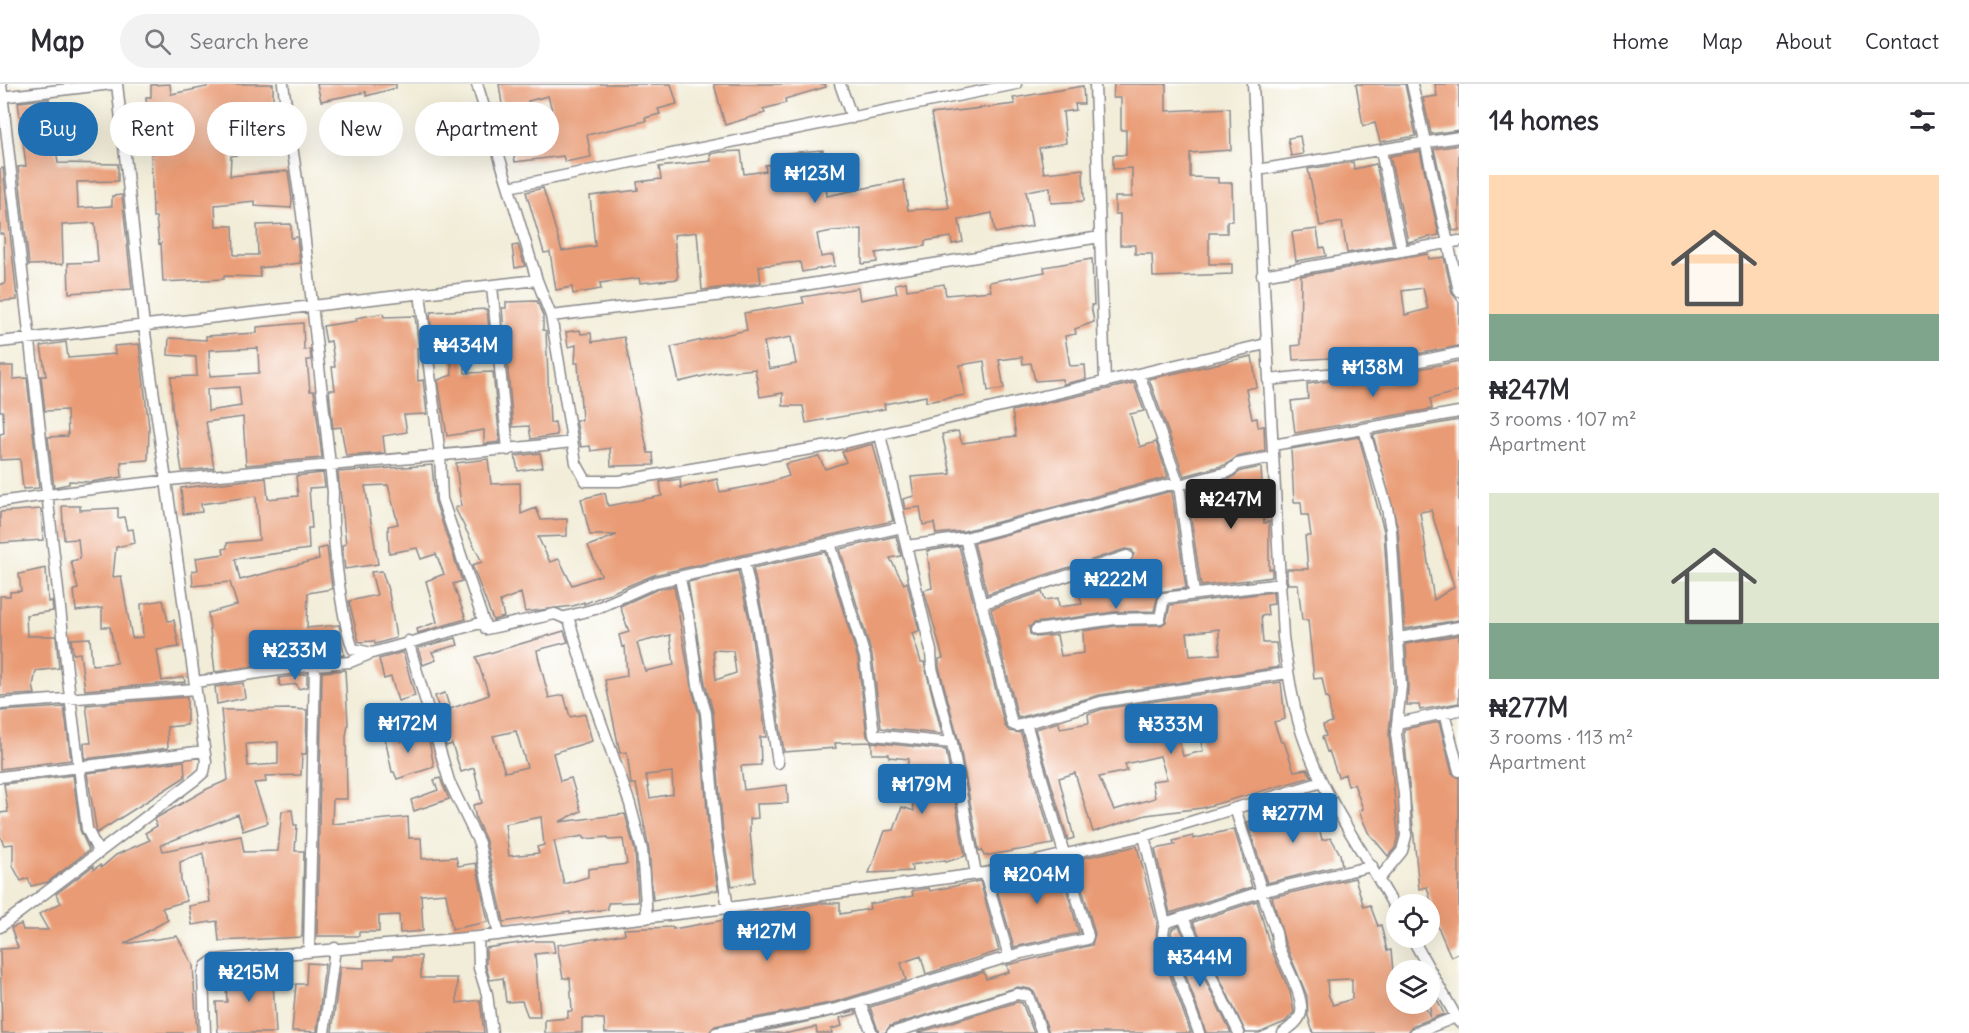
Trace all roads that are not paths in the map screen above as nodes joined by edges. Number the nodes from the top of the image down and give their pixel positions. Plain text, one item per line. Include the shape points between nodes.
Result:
1 (1, 84) edge
2 (112, 84) edge
3 (117, 84) edge
4 (283, 84) edge
5 (477, 84) edge
6 (840, 84) edge
7 (1016, 84) edge
8 (1095, 84) edge
9 (1252, 84) edge
10 (1412, 84) edge
11 (1, 97) edge
12 (852, 118) junction
13 (1459, 137) edge
14 (1427, 144) junction
15 (1381, 151) junction
16 (1257, 170) junction
17 (509, 187) junction
18 (1100, 237) junction
19 (1459, 241) edge
20 (1447, 243) junction
21 (1402, 251) junction
22 (1262, 274) junction
23 (537, 280) junction
24 (492, 286) junction
25 (1459, 291) edge
26 (420, 293) junction
27 (311, 305) junction
28 (552, 316) junction
29 (144, 326) junction
30 (31, 339) junction
31 (0, 342) edge
32 (1266, 344) junction
33 (1459, 353) edge
34 (1139, 374) junction
35 (1268, 380) junction
36 (1105, 382) junction
37 (1459, 412) edge
38 (1364, 429) junction
39 (880, 435) junction
40 (572, 442) junction
41 (1273, 446) junction
42 (508, 450) junction
43 (440, 456) junction
44 (1274, 457) junction
45 (330, 465) junction
46 (166, 479) junction
47 (1179, 485) junction
48 (46, 495) junction
49 (0, 502) edge
50 (902, 527) junction
51 (965, 538) junction
52 (830, 543) junction
53 (906, 546) junction
54 (1126, 556) dead end
55 (744, 562) junction
56 (680, 579) junction
57 (1281, 584) junction
58 (1194, 593) junction
59 (981, 604) junction
60 (565, 617) junction
61 (484, 622) junction
62 (1459, 627) edge
63 (1036, 630) dead end
64 (1399, 638) junction
65 (408, 641) junction
66 (372, 653) junction
67 (315, 665) junction
68 (1288, 673) junction
69 (195, 686) junction
70 (70, 697) junction
71 (0, 704) edge
72 (1459, 710) edge
73 (1444, 713) junction
74 (1026, 723) junction
75 (1397, 723) junction
76 (952, 743) junction
77 (204, 751) junction
78 (778, 763) dead end
79 (80, 768) junction
80 (1459, 771) edge
81 (0, 777) edge
82 (1322, 782) junction
83 (1235, 808) junction
84 (1144, 836) junction
85 (99, 853) junction
86 (1064, 855) junction
87 (1372, 867) junction
88 (981, 873) junction
89 (1379, 879) junction
90 (1260, 892) junction
91 (1387, 894) edge
92 (728, 908) junction
93 (647, 918) junction
94 (1183, 918) junction
95 (1166, 923) junction
96 (0, 927) edge
97 (499, 935) junction
98 (478, 937) junction
99 (335, 948) junction
100 (1418, 948) edge
101 (309, 951) junction
102 (1009, 957) junction
103 (860, 1002) junction
104 (1458, 1019) edge
105 (205, 1033) edge
106 (324, 1033) edge
107 (492, 1033) edge
108 (716, 1033) edge
109 (872, 1033) edge
110 (892, 1033) edge
111 (1042, 1033) edge
112 (1199, 1033) edge
113 (1239, 1033) edge
114 (1283, 1033) edge
115 (1415, 1033) edge

1 - 11 street
2 - 11 street
3 - 29 street
4 - 27 street
5 - 17 street
6 - 12 street
7 - 12 street
8 - 18 street
9 - 16 street
10 - 14 street
11 - 30 street
12 - 17 street
13 - 14 street
14 - 15 street
14 - 20 street
15 - 16 street
15 - 21 street
16 - 22 street
17 - 23 street
18 - 28 street via 798,286
18 - 36 street
19 - 20 street
20 - 21 street
20 - 25 street
21 - 22 street
22 - 32 street
23 - 24 street
23 - 28 street
24 - 26 street
24 - 42 street
26 - 27 street
26 - 43 street
27 - 29 street
27 - 45 street
28 - 40 street
29 - 30 street
29 - 46 street
30 - 31 street
30 - 48 street
32 - 34 street
32 - 35 street
33 - 35 street via 1385,368
34 - 36 street
34 - 47 street
35 - 41 street
36 - 39 street
37 - 38 street
38 - 41 street
38 - 64 street via 1387,508
39 - 40 street via 619,482 586,481 576,464
39 - 50 street
40 - 42 street
41 - 44 street
42 - 43 street
43 - 45 street
43 - 61 street via 442,499
44 - 47 street via 1238,464 1228,472
44 - 57 street
45 - 46 street
45 - 66 street via 345,628 352,650
46 - 48 street
46 - 69 street
47 - 51 street
47 - 58 street
48 - 49 street
48 - 70 street
50 - 52 street
50 - 53 street
51 - 53 street
51 - 59 street
52 - 55 street
52 - 76 street via 864,651 874,735
53 - 76 street
54 - 59 street
55 - 56 street
55 - 78 street
56 - 60 street via 656,582 595,609
56 - 92 street via 706,713 716,834
57 - 58 street
57 - 68 street
58 - 63 street via 1164,597 1160,618 1116,619
59 - 74 street via 1012,724
60 - 61 street via 543,615 486,629
60 - 93 street via 630,804 642,850
61 - 65 street
62 - 64 street
64 - 75 street via 1401,686
65 - 66 street
65 - 97 street via 449,782 479,843
66 - 67 street via 350,662
67 - 69 street
67 - 101 street
68 - 74 street via 1108,700
68 - 82 street via 1305,744
69 - 70 street
69 - 77 street
70 - 71 street
70 - 79 street
72 - 73 street
73 - 75 street
73 - 80 street
74 - 86 street
75 - 89 street via 1406,836 1402,851
76 - 88 street
77 - 79 street
77 - 85 street via 204,772
79 - 81 street
79 - 85 street via 87,829
82 - 83 street
82 - 87 street
83 - 84 street
83 - 90 street
84 - 86 street
84 - 95 street
85 - 96 street
86 - 88 street
86 - 102 street via 1088,938
87 - 89 street
87 - 90 street
88 - 92 street
88 - 102 street
89 - 91 street
90 - 94 street
90 - 114 street via 1301,1009 1301,1016
92 - 93 street
93 - 97 street
94 - 95 street
94 - 113 street
95 - 112 street via 1163,933
97 - 98 street
98 - 99 street
98 - 107 street via 479,968
99 - 101 street
99 - 106 street
100 - 104 street
101 - 105 street via 214,960 206,966
102 - 103 street
103 - 108 street
103 - 109 street
104 - 115 street
110 - 111 street via 1017,994 1028,996

